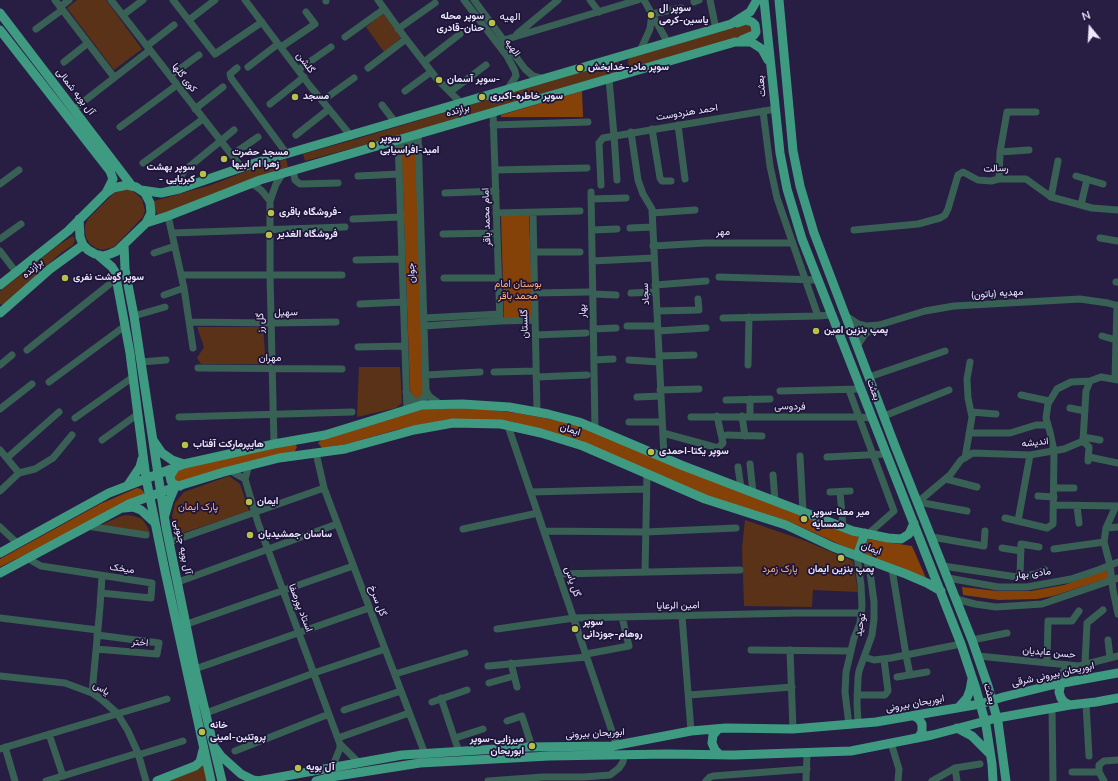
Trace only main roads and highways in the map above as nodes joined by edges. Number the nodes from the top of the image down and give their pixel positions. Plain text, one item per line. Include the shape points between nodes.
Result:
1 (757, 0) edge
2 (764, 0) edge
3 (779, 0) edge
4 (0, 13) edge
5 (731, 24) junction
6 (0, 30) edge
7 (735, 42) junction
8 (622, 56) junction
9 (771, 64) junction
10 (628, 73) junction
11 (301, 150) junction
12 (793, 151) junction
13 (780, 153) junction
14 (287, 154) junction
15 (305, 166) junction
16 (289, 171) junction
17 (132, 186) junction
18 (142, 190) junction
19 (106, 193) junction
20 (79, 219) junction
21 (146, 223) junction
22 (124, 244) junction
23 (83, 245) junction
24 (98, 255) junction
25 (0, 285) edge
26 (0, 313) edge
27 (322, 435) junction
28 (152, 439) junction
29 (293, 440) junction
30 (319, 452) junction
31 (143, 456) junction
32 (294, 456) junction
33 (184, 464) junction
34 (175, 468) junction
35 (158, 474) junction
36 (142, 480) junction
37 (128, 485) junction
38 (177, 487) junction
39 (160, 493) junction
40 (147, 497) junction
41 (120, 508) junction
42 (165, 516) junction
43 (914, 522) junction
44 (156, 523) junction
45 (866, 534) junction
46 (0, 553) edge
47 (862, 557) junction
48 (0, 573) edge
49 (940, 591) junction
50 (1118, 673) edge
51 (973, 678) junction
52 (987, 684) junction
53 (1061, 684) junction
54 (1009, 696) junction
55 (1118, 698) edge
56 (992, 701) junction
57 (980, 704) junction
58 (1070, 705) junction
59 (958, 708) junction
60 (914, 716) junction
61 (1011, 716) junction
62 (997, 718) junction
63 (985, 721) junction
64 (957, 728) junction
65 (718, 729) junction
66 (1000, 734) junction
67 (918, 738) junction
68 (214, 746) junction
69 (203, 747) junction
70 (991, 754) junction
71 (720, 755) junction
72 (157, 781) edge
73 (211, 781) edge
74 (222, 781) edge
75 (259, 781) edge
76 (316, 781) edge
77 (993, 781) edge
78 (1006, 781) edge

1 - 5 main road, برازنده via 750,12
2 - 9 main road, بعثت
3 - 12 main road, بعثت
4 - 17 main road, آل بویه شمالی
5 - 7 main road via 746,20 755,25 754,35
5 - 8 main road, برازنده
6 - 19 main road via 110,171 112,179
7 - 9 main road, برازنده via 752,42 762,49
7 - 10 main road, برازنده
8 - 10 main road via 624,68
8 - 11 main road, برازنده
9 - 13 main road, بعثت
10 - 15 main road, برازنده
11 - 14 main road, برازنده
11 - 15 main road via 298,157
12 - 13 main road
12 - 52 main road, بعثت via 814,233
13 - 43 main road, بعثت via 787,189 802,239
14 - 16 main road via 292,164
14 - 18 main road, برازنده via 180,189 161,193
15 - 16 main road, برازنده
16 - 21 main road, برازنده
17 - 18 main road
17 - 19 main road via 118,186
18 - 21 main road via 151,208
19 - 20 main road
20 - 23 main road
20 - 25 main road, برازنده via 68,231
21 - 22 main road
22 - 24 main road via 110,254
22 - 28 main road, آل بویه جنوبی
23 - 24 main road
23 - 26 main road, برازنده via 50,269
24 - 31 main road via 112,267 116,279 133,377
27 - 29 main road, ایمان
27 - 30 main road via 316,439 315,446
27 - 45 main road, ایمان via 422,405 462,404 538,412 579,422 664,458
28 - 33 main road via 162,453
28 - 35 main road, آل بویه جنوبی
29 - 32 main road via 298,442 301,448
29 - 33 main road, ایمان
30 - 32 main road, ایمان
30 - 47 main road, ایمان via 345,449 414,430 453,423 501,424 583,446 705,498 786,525 833,547
31 - 36 main road
31 - 37 main road via 140,467
32 - 38 main road, ایمان via 229,470
33 - 34 main road, ایمان
34 - 35 main road, ایمان
34 - 38 main road via 170,481
35 - 36 main road, ایمان
35 - 39 main road, آل بویه جنوبی
36 - 37 main road, ایمان
36 - 40 main road
37 - 46 main road, ایمان
38 - 39 main road, ایمان
38 - 42 main road via 169,501
39 - 40 main road, ایمان
39 - 42 main road, آل بویه جنوبی
40 - 41 main road, ایمان
40 - 44 main road
41 - 44 main road via 133,507 141,510
41 - 48 main road, ایمان
42 - 68 main road, آل بویه جنوبی via 195,669
43 - 45 main road, ایمان via 908,534 901,539
43 - 49 main road, بعثت
44 - 69 main road
45 - 47 main road
47 - 49 main road, ایمان via 927,583
49 - 51 main road, بعثت
50 - 53 main road, ابوریحان بیرونی شرقی
51 - 57 main road, بعثت
51 - 59 main road via 967,698
52 - 54 main road
52 - 56 main road, بعثت
53 - 54 main road, ابوریحان بیرونی شرقی
53 - 58 main road via 1060,698
54 - 56 main road, ابوریحان بیرونی شرقی
55 - 58 main road
56 - 57 main road, ابوریحان بیرونی شرقی
56 - 62 main road, بعثت
57 - 59 main road, ابوریحان بیرونی
57 - 63 main road, بعثت
58 - 61 main road
59 - 60 main road, ابوریحان بیرونی
60 - 65 main road, ابوریحان بیرونی via 793,729
60 - 67 main road via 922,724 922,732
61 - 62 main road
61 - 66 main road
62 - 63 main road, ابوریحان بیرونی
62 - 66 main road, بعثت
63 - 64 main road, ابوریحان بیرونی
63 - 70 main road, بعثت
64 - 67 main road, ابوریحان بیرونی
64 - 70 main road via 972,736
65 - 71 main road via 713,735 712,743
65 - 75 main road, ابوریحان بیرونی via 691,731 617,746 532,747 402,755
66 - 78 main road, بعثت
67 - 71 main road, ابوریحان بیرونی via 851,751
68 - 74 main road, آل بویه جنوبی
68 - 75 main road via 241,774
69 - 72 main road via 200,762 195,766
69 - 73 main road
70 - 77 main road, بعثت
71 - 76 main road, ابوریحان بیرونی via 624,754 420,763

